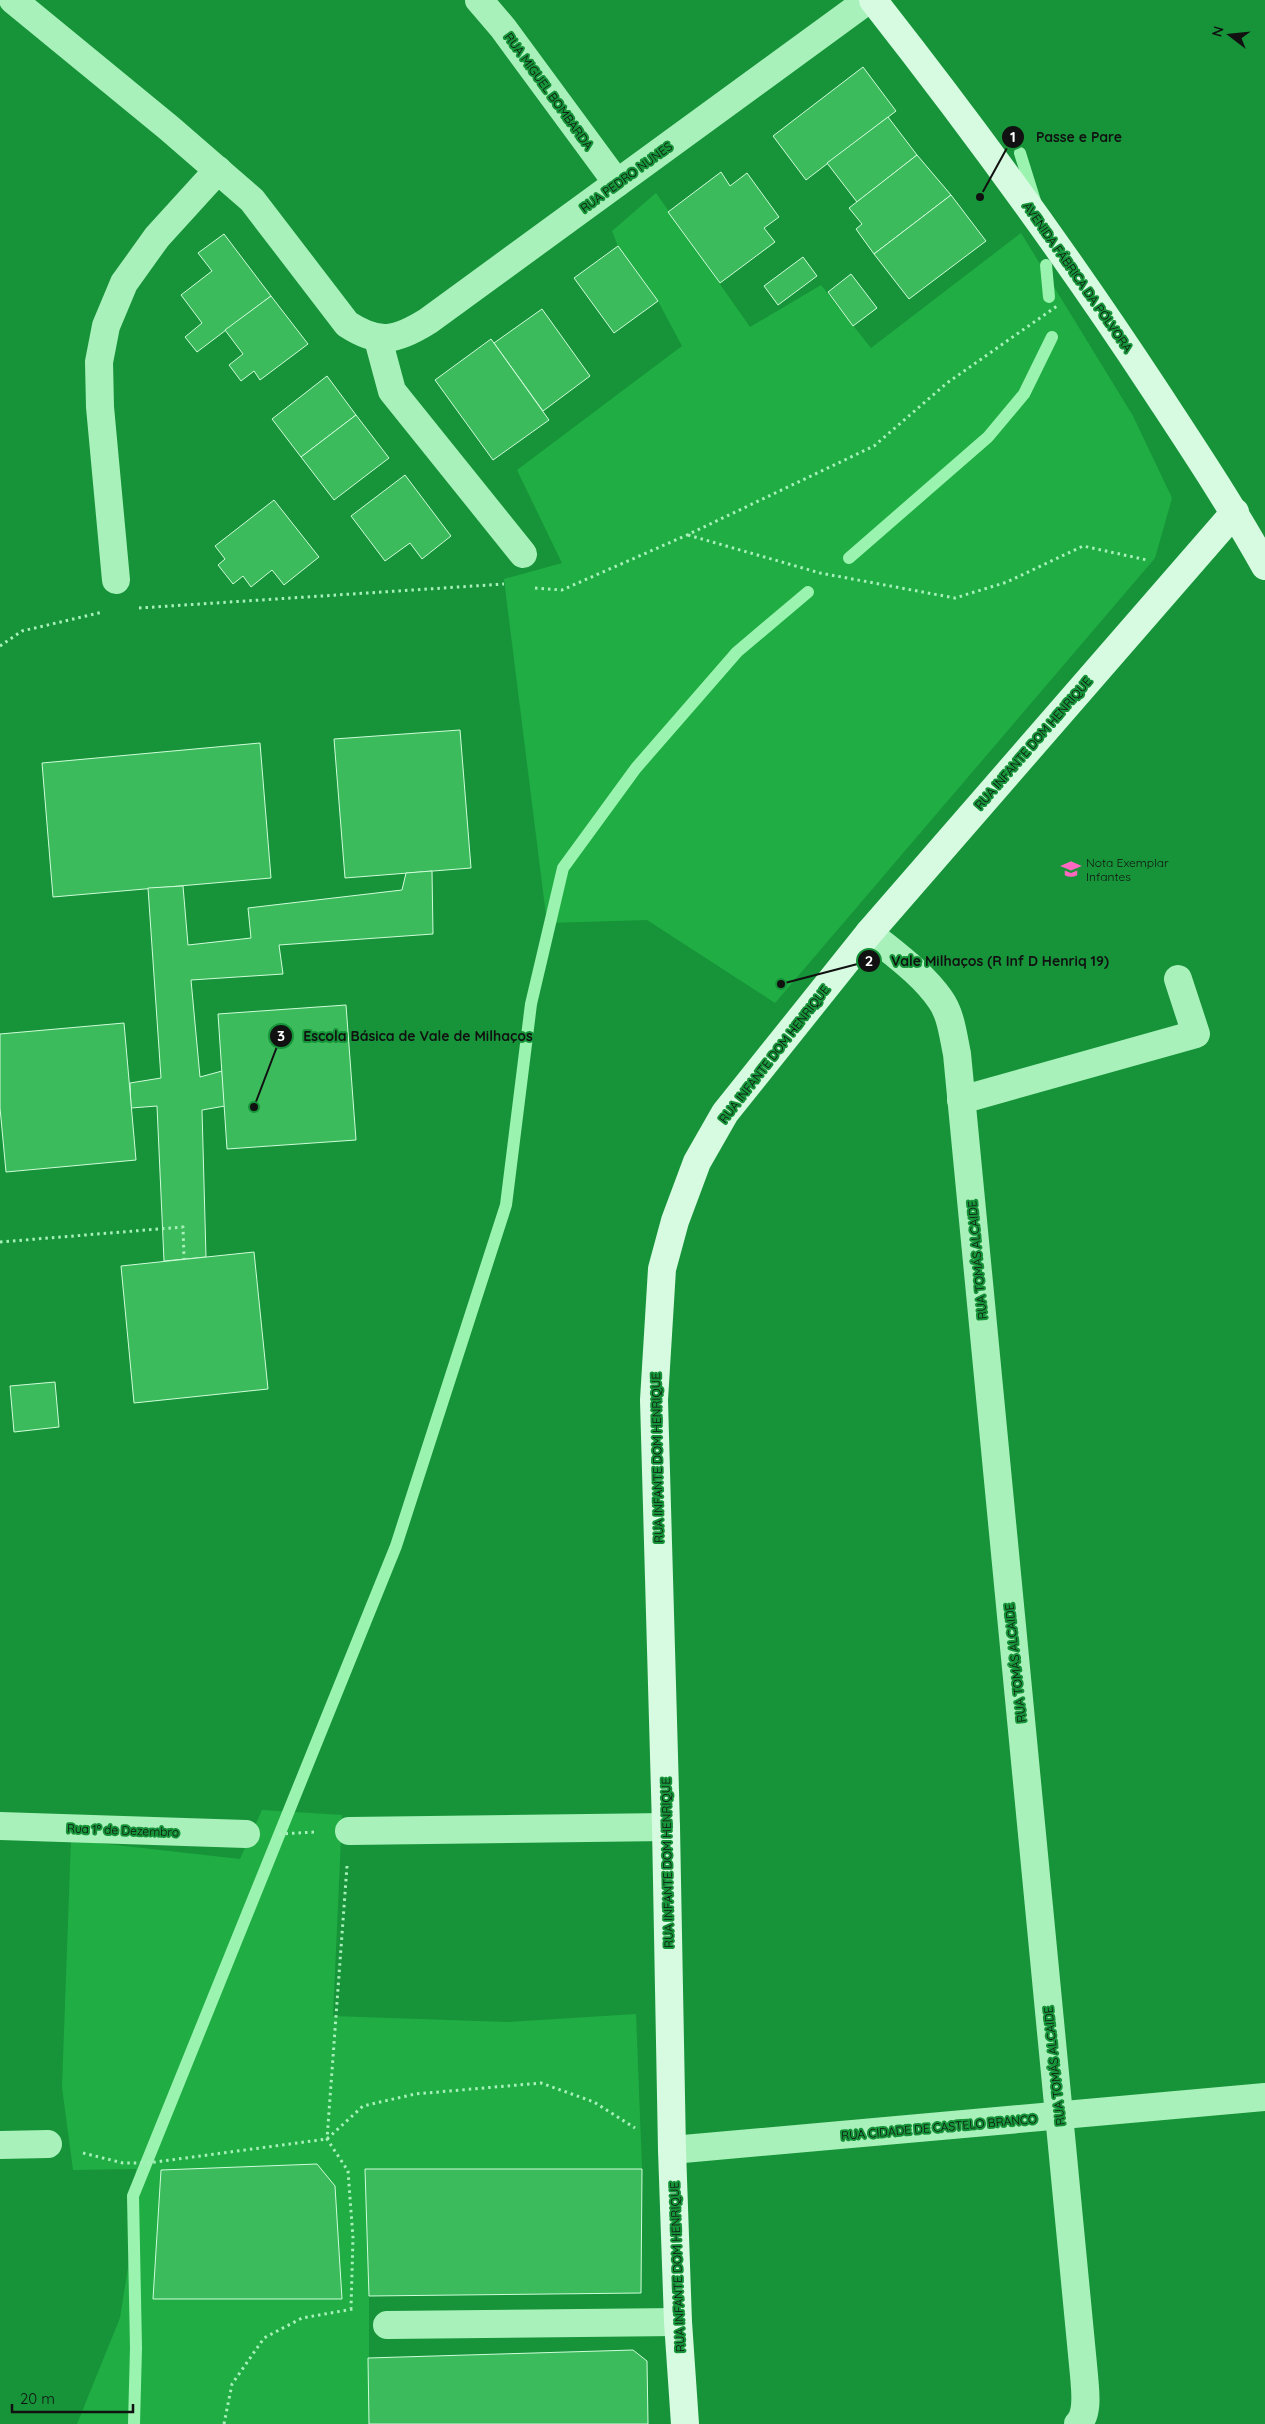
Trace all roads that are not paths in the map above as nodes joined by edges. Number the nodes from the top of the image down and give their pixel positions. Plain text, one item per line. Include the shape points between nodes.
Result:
1 (13, 0) edge
2 (478, 0) edge
3 (868, 0) edge
4 (873, 0) edge
5 (218, 170) junction
6 (617, 183) junction
7 (378, 339) junction
8 (1235, 512) junction
9 (523, 554) dead end
10 (1265, 566) edge
11 (116, 580) dead end
12 (869, 934) junction
13 (1178, 979) dead end
14 (961, 1100) junction
15 (0, 1826) edge
16 (666, 1827) junction
17 (349, 1831) road end
18 (246, 1834) dead end
19 (1265, 2097) edge
20 (1059, 2116) junction
21 (48, 2144) road end
22 (0, 2145) edge
23 (672, 2150) junction
24 (678, 2322) junction
25 (387, 2325) road end
26 (685, 2424) edge
27 (1078, 2424) edge

1 - 5 street
2 - 6 street, RUA MIGUEL BOMBARDA via 503,28
3 - 6 street, RUA PEDRO NUNES
4 - 8 street, AVENIDA FÁBRICA DA PÓLVORA via 965,116 1085,287
5 - 7 street via 252,200 347,324 361,334
5 - 11 street via 146,252 124,283 106,326 99,362 100,407
6 - 7 street, RUA PEDRO NUNES via 428,321 409,333
7 - 9 street via 392,391
8 - 10 street, AVENIDA FÁBRICA DA PÓLVORA
8 - 12 street, RUA INFANTE DOM HENRIQUE
12 - 14 street, RUA TOMÁS ALCAIDE via 920,977 940,999 951,1024
12 - 16 street, RUA INFANTE DOM HENRIQUE via 725,1113 696,1162 662,1269 654,1400
13 - 14 street via 1196,1034
14 - 20 street, RUA TOMÁS ALCAIDE
15 - 18 street, Rua 1º de Dezembro
16 - 17 street
16 - 23 street, RUA INFANTE DOM HENRIQUE
19 - 20 street, RUA CIDADE DE CASTELO BRANCO
20 - 23 street, RUA CIDADE DE CASTELO BRANCO
20 - 27 street, RUA TOMÁS ALCAIDE via 1086,2402
21 - 22 street
23 - 24 street, RUA INFANTE DOM HENRIQUE
24 - 25 street
24 - 26 street, RUA INFANTE DOM HENRIQUE

